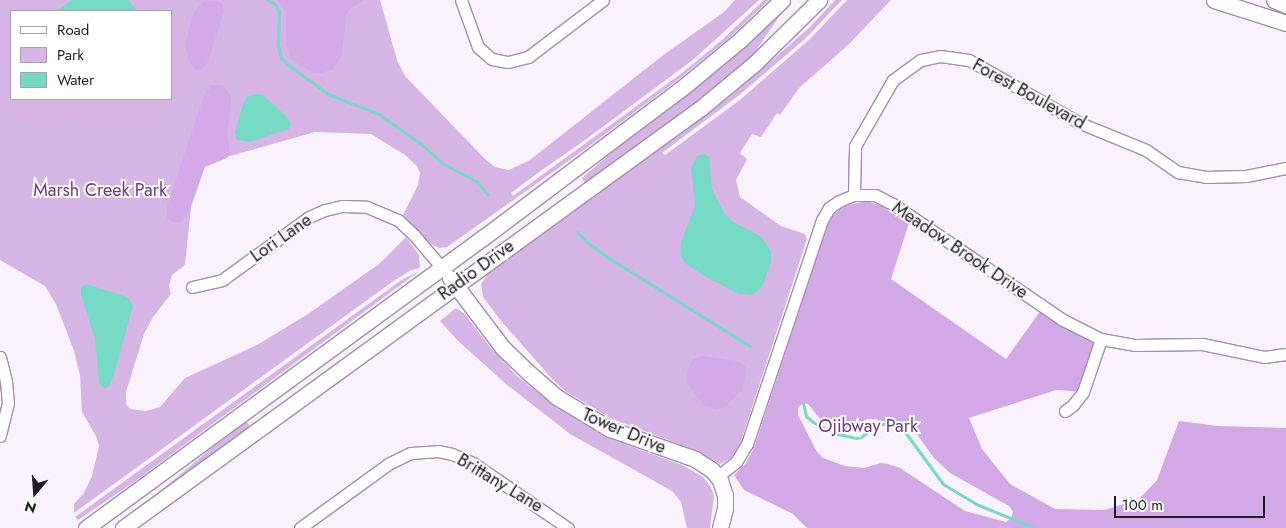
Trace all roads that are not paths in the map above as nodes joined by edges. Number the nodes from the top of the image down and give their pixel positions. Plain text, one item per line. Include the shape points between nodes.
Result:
1 (461, 0) edge
2 (603, 0) edge
3 (782, 0) edge
4 (820, 0) edge
5 (1214, 0) edge
6 (1274, 0) edge
7 (1286, 5) edge
8 (1286, 23) edge
9 (1286, 168) edge
10 (854, 195) junction
11 (442, 268) junction
12 (455, 284) junction
13 (192, 286) dead end
14 (1101, 339) junction
15 (1286, 354) edge
16 (0, 357) edge
17 (1065, 411) dead end
18 (0, 436) edge
19 (718, 476) junction
20 (86, 528) edge
21 (123, 528) edge
22 (300, 528) edge
23 (568, 528) edge
24 (720, 528) edge

1 - 2 street via 478,48 492,58 508,62 528,57
3 - 11 main road, Radio Drive via 687,84
4 - 12 main road, Radio Drive via 714,98
5 - 8 main road
6 - 7 main road
9 - 10 street, Forest Boulevard via 1246,176 1206,177 1178,172 1146,150 1080,123 969,60 940,56 921,60 893,80 855,146
10 - 14 street, Meadow Brook Drive via 875,195 893,204 1063,320
10 - 19 street via 829,208 822,220 747,444 736,462
11 - 12 main road, Tower Drive
11 - 13 street, Lori Lane via 410,230 393,217 367,207 343,206 309,217 222,280
11 - 20 main road, Radio Drive
12 - 19 main road, Tower Drive via 503,348 555,396 619,433 702,462
12 - 21 main road, Radio Drive
14 - 15 street, Meadow Brook Drive via 1135,346 1202,344 1264,357
14 - 17 street via 1083,392
16 - 18 street via 8,403
19 - 24 main road via 726,500
22 - 23 street, Brittany Lane via 394,461 411,454 438,451 473,463

